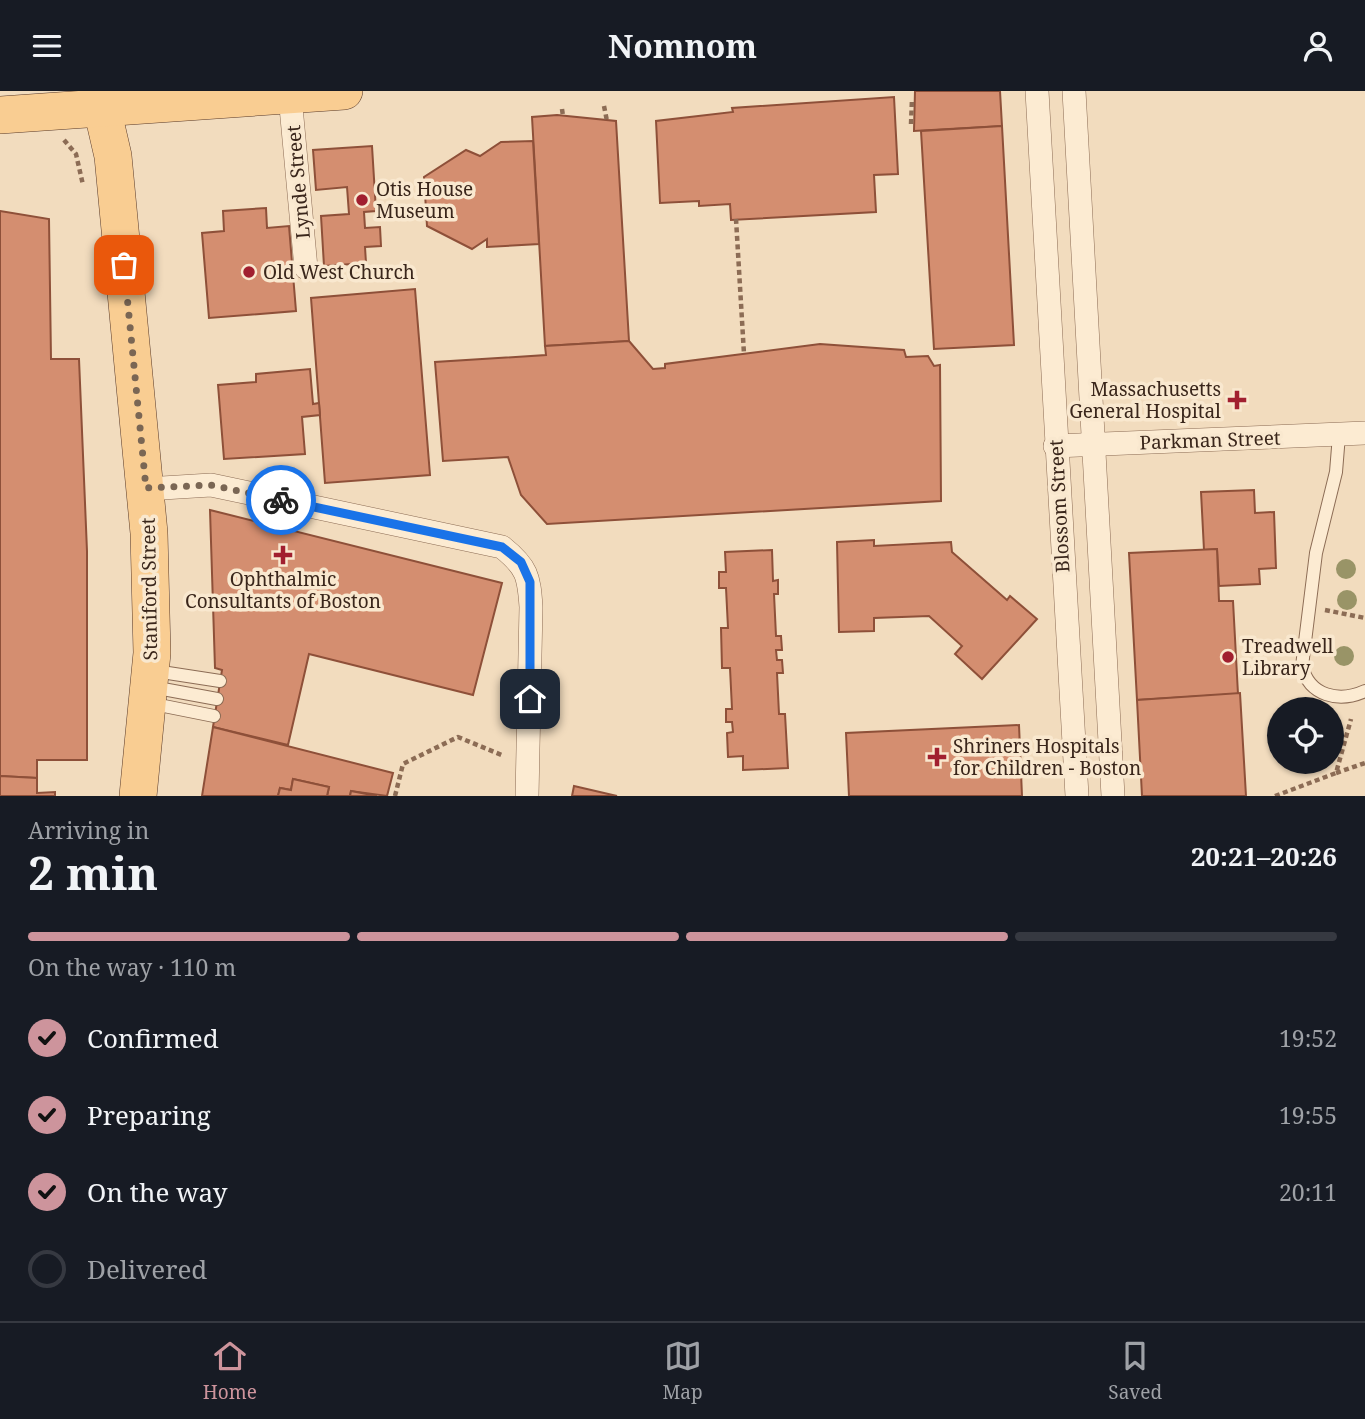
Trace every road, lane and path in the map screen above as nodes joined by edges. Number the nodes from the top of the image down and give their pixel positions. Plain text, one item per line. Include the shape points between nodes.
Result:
1 (344, 91) edge
2 (1037, 91) edge
3 (1074, 91) edge
4 (290, 96) junction
5 (912, 99) dead end
6 (101, 100) edge
7 (604, 106) dead end
8 (562, 109) dead end
9 (0, 115) edge
10 (563, 116) dead end
11 (607, 121) dead end
12 (911, 124) dead end
13 (736, 219) dead end
14 (306, 268) dead end
15 (744, 354) dead end
16 (1365, 433) edge
17 (1339, 435) junction
18 (1093, 444) junction
19 (1055, 446) junction
20 (146, 488) junction
21 (1318, 609) dead end
22 (1365, 618) edge
23 (220, 681) dead end
24 (149, 687) junction
25 (1365, 691) edge
26 (217, 698) dead end
27 (214, 716) dead end
28 (1351, 719) dead end
29 (1344, 744) edge
30 (508, 758) dead end
31 (1365, 763) edge
32 (1344, 770) edge
33 (1333, 774) edge
34 (138, 796) edge
35 (395, 796) edge
36 (527, 796) edge
37 (1077, 796) edge
38 (1113, 796) edge
39 (1275, 796) edge

1 - 4 main road
2 - 19 street, Blossom Street
3 - 18 street, Blossom Street
4 - 6 main road
4 - 14 street, Lynde Street
5 - 12 path
6 - 9 main road
6 - 20 main road, Staniford Street via 113,156
7 - 11 path
8 - 10 path
13 - 15 path
16 - 17 street, Parkman Street
17 - 18 street, Parkman Street
17 - 25 lane via 1336,472 1312,579 1302,666 1307,681 1323,693 1348,697
18 - 19 street, Parkman Street
18 - 38 street, Blossom Street
19 - 37 street, Blossom Street
20 - 24 main road, Staniford Street via 151,582
20 - 36 street via 211,485 502,547 521,562 530,582 531,607
21 - 22 path
23 - 24 lane
24 - 26 lane
24 - 27 lane
24 - 34 main road, Staniford Street
28 - 29 path
30 - 35 path via 458,737 402,764
31 - 32 path
33 - 39 path

